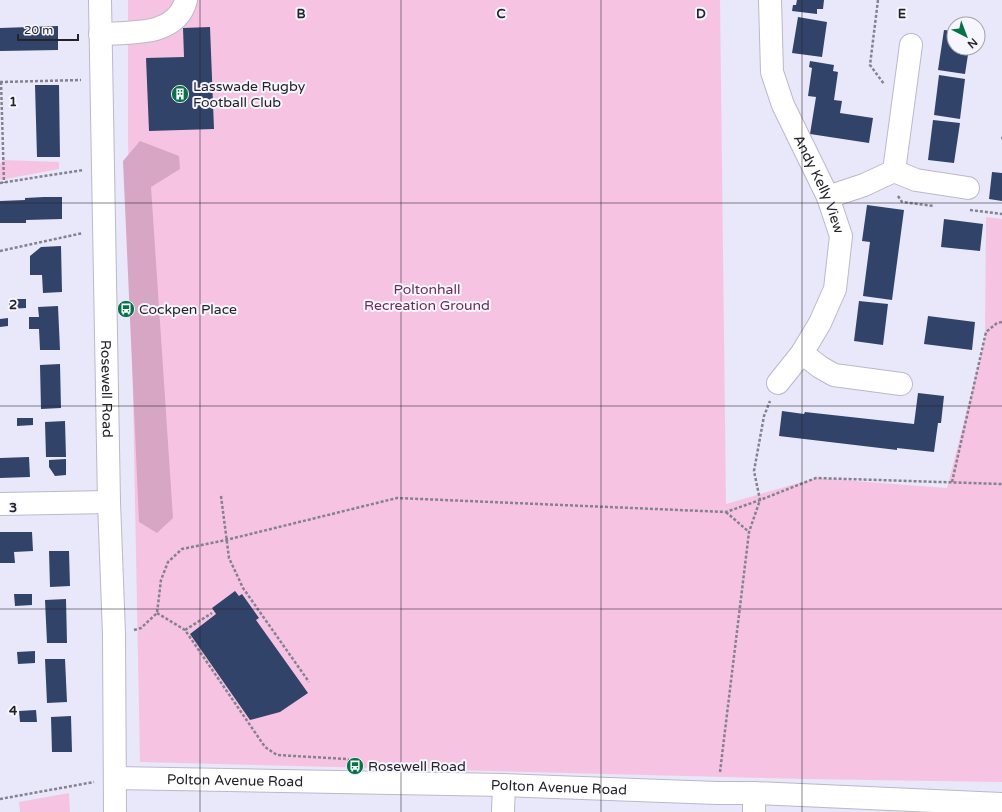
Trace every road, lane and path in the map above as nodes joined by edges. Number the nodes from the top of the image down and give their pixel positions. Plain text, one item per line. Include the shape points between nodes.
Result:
1 (100, 0) edge
2 (186, 0) edge
3 (770, 0) edge
4 (878, 0) edge
5 (100, 34) junction
6 (911, 45) dead end
7 (101, 80) junction
8 (1, 82) edge
9 (902, 109) junction
10 (104, 166) junction
11 (894, 172) junction
12 (0, 183) edge
13 (4, 183) junction
14 (968, 188) dead end
15 (828, 197) junction
16 (105, 228) junction
17 (0, 251) edge
18 (1002, 322) edge
19 (802, 353) junction
20 (778, 383) joint
21 (901, 384) dead end
22 (952, 482) junction
23 (1002, 484) edge
24 (221, 496) dead end
25 (760, 500) junction
26 (109, 502) junction
27 (0, 504) edge
28 (726, 512) junction
29 (748, 532) junction
30 (226, 540) junction
31 (157, 613) junction
32 (212, 613) dead end
33 (185, 630) junction
34 (114, 634) junction
35 (310, 682) dead end
36 (115, 778) junction
37 (365, 782) junction
38 (504, 785) junction
39 (717, 793) junction
40 (0, 799) edge
41 (754, 803) edge
42 (1002, 804) edge
43 (115, 812) edge
44 (503, 812) edge

1 - 5 street, Rosewell Road
2 - 5 street via 184,9 175,21 154,30
3 - 15 street, Andy Kelly View via 772,72 783,104
4 - 9 path via 870,65
5 - 7 street, Rosewell Road
6 - 9 street
7 - 8 path
7 - 10 street, Rosewell Road
8 - 13 path
9 - 11 street
10 - 13 path
10 - 16 street, Rosewell Road
11 - 14 street via 916,180
11 - 15 street
12 - 13 path
15 - 19 street, Andy Kelly View via 841,236 834,288 820,323
16 - 17 path
16 - 26 street, Rosewell Road
18 - 22 path via 986,332
19 - 20 street, Andy Kelly View
19 - 21 street via 820,368 834,375
20 - 25 path via 764,416 754,471
22 - 23 path
22 - 25 path via 816,478
24 - 30 path
25 - 28 path
25 - 29 path
26 - 27 street
26 - 34 street, Rosewell Road
28 - 29 path
28 - 30 path via 397,498
29 - 39 path
30 - 31 path via 182,549 168,562 161,580
30 - 35 path via 229,558 243,588
31 - 33 path
31 - 34 path via 141,628
32 - 33 path
33 - 37 path via 265,747 277,755 347,759 359,766
34 - 36 street, Rosewell Road
36 - 37 street, Polton Avenue Road
36 - 40 path
36 - 43 street, Rosewell Road
37 - 38 street, Polton Avenue Road
38 - 39 street, Polton Avenue Road
38 - 44 street
39 - 41 street, Polton Avenue Road
41 - 42 street, Polton Avenue Road

